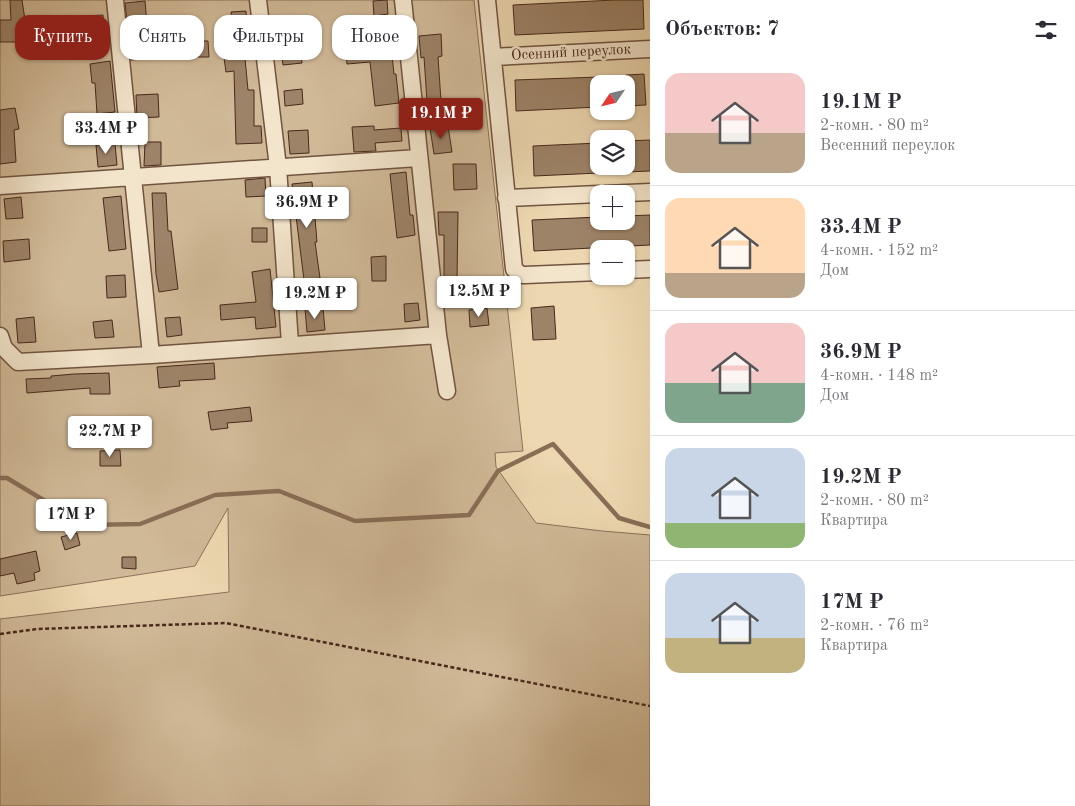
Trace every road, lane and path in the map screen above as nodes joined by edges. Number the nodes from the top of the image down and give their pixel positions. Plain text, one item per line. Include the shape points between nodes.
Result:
1 (115, 0) edge
2 (258, 0) edge
3 (403, 0) edge
4 (487, 0) edge
5 (650, 49) edge
6 (493, 57) junction
7 (418, 158) junction
8 (278, 167) junction
9 (133, 177) junction
10 (0, 186) edge
11 (650, 192) edge
12 (635, 193) edge
13 (590, 194) edge
14 (506, 198) junction
15 (650, 269) edge
16 (635, 270) edge
17 (590, 272) edge
18 (438, 335) junction
19 (0, 336) edge
20 (290, 344) junction
21 (151, 355) junction
22 (447, 391) dead end
23 (0, 634) edge
24 (650, 706) edge

1 - 9 street
2 - 8 street
3 - 7 street
4 - 6 street
5 - 6 street, Осенний переулок
6 - 14 street
7 - 8 street
7 - 18 street
8 - 9 street
8 - 20 street
9 - 10 street
9 - 21 street
11 - 12 street
13 - 14 street
14 - 17 street via 517,272 526,275
15 - 16 street
18 - 20 street
18 - 22 street
19 - 21 street via 4,348 18,362
20 - 21 street
23 - 24 path via 37,629 226,623

